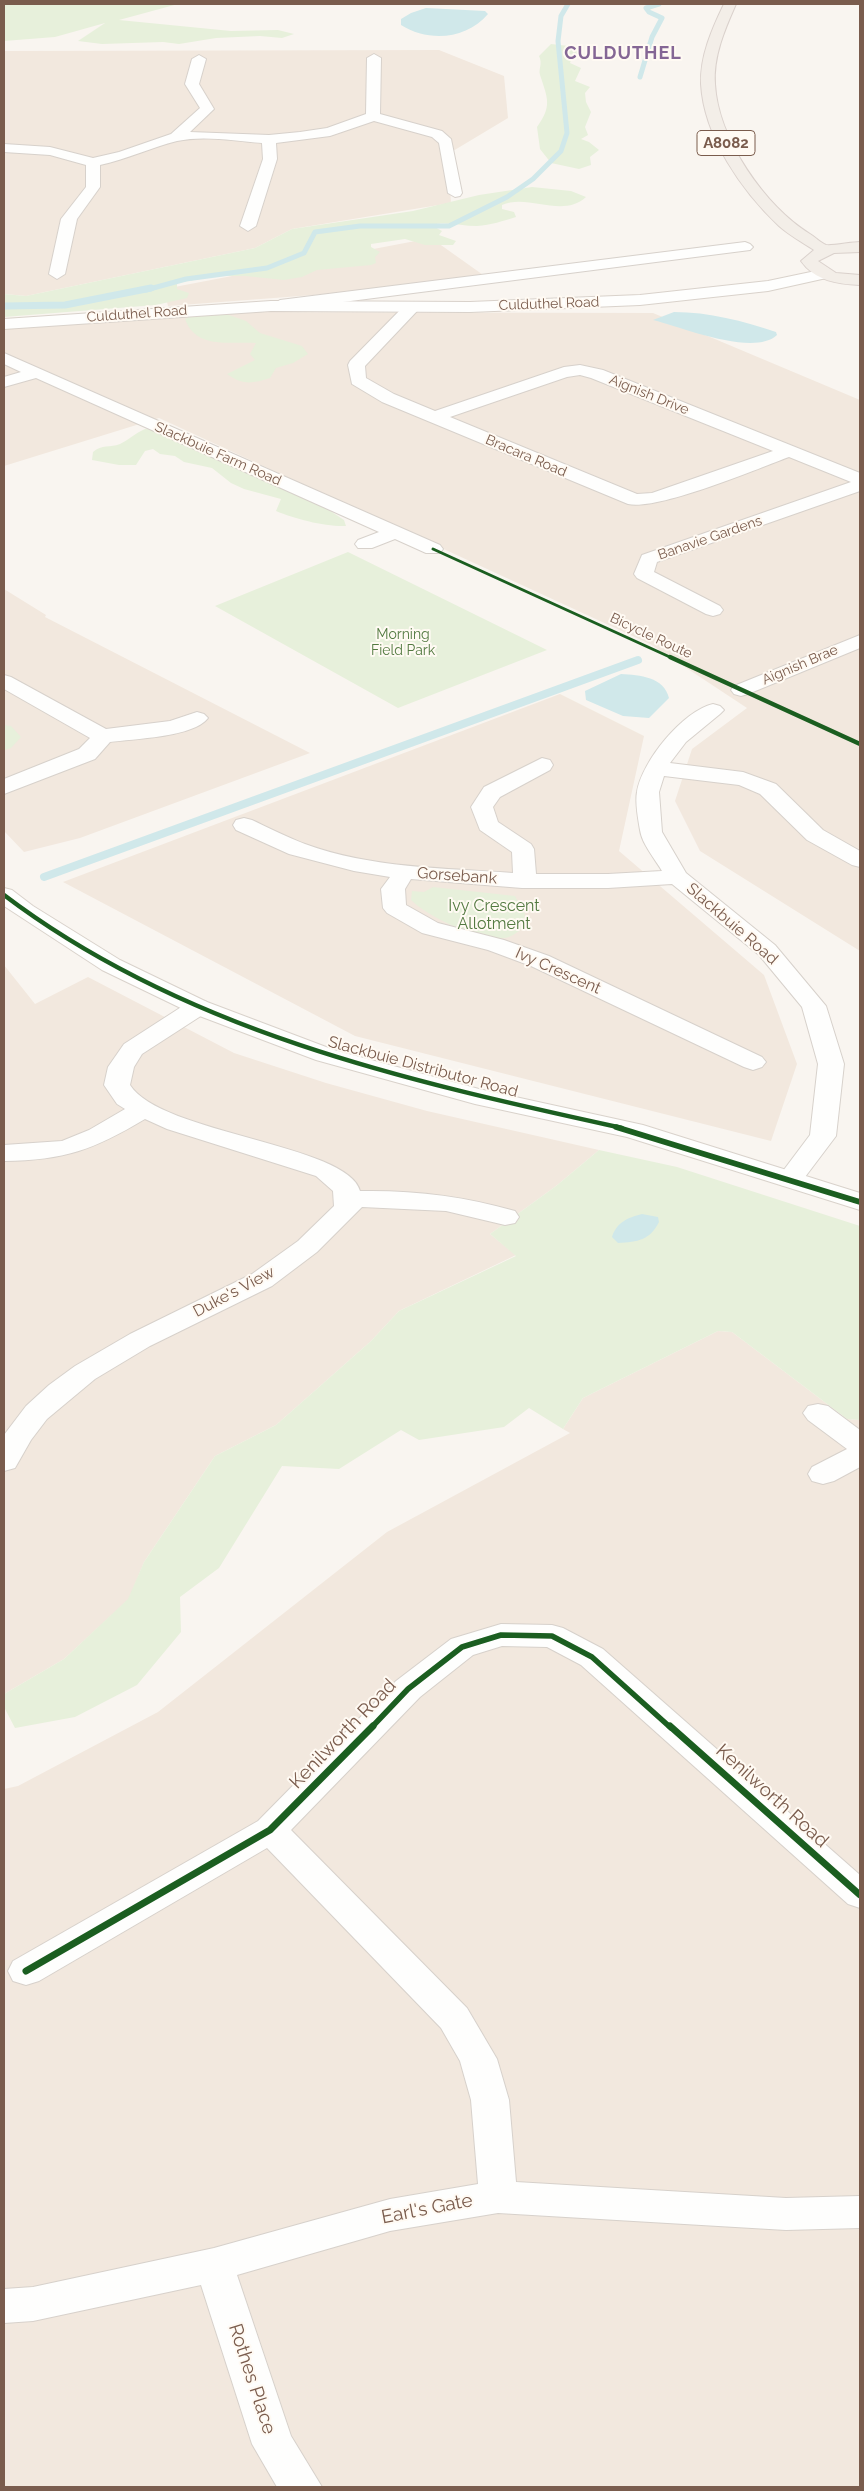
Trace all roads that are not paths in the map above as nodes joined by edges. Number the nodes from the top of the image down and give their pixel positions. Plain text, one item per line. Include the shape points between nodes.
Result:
1 (730, 4) edge
2 (374, 58) dead end
3 (199, 59) dead end
4 (373, 116) junction
5 (176, 137) junction
6 (268, 139) junction
7 (4, 148) edge
8 (93, 162) junction
9 (455, 193) dead end
10 (248, 226) dead end
11 (860, 247) edge
12 (824, 250) junction
13 (744, 253) dead end
14 (57, 274) dead end
15 (825, 274) junction
16 (860, 280) edge
17 (271, 306) junction
18 (412, 307) junction
19 (4, 324) edge
20 (4, 358) edge
21 (36, 373) junction
22 (4, 382) edge
23 (434, 417) junction
24 (790, 451) junction
25 (860, 479) edge
26 (860, 485) edge
27 (395, 532) junction
28 (364, 544) dead end
29 (433, 549) dead end
30 (713, 610) dead end
31 (854, 648) edge
32 (4, 681) edge
33 (741, 690) dead end
34 (713, 710) dead end
35 (197, 718) dead end
36 (103, 736) junction
37 (542, 765) dead end
38 (656, 768) junction
39 (4, 787) edge
40 (244, 825) dead end
41 (860, 860) edge
42 (404, 872) junction
43 (677, 877) junction
44 (522, 881) junction
45 (4, 895) edge
46 (198, 1007) junction
47 (753, 1062) dead end
48 (144, 1109) junction
49 (4, 1153) edge
50 (790, 1179) junction
51 (348, 1199) junction
52 (860, 1202) edge
53 (505, 1217) dead end
54 (818, 1413) dead end
55 (16, 1420) edge
56 (860, 1444) edge
57 (860, 1455) edge
58 (4, 1462) edge
59 (823, 1474) dead end
60 (270, 1830) junction
61 (860, 1894) edge
62 (26, 1971) dead end
63 (498, 2197) junction
64 (860, 2212) edge
65 (214, 2265) junction
66 (4, 2306) edge
67 (301, 2487) edge

1 - 12 main road, A8082 via 713,48 709,103 731,155 750,183 781,220
2 - 4 street
3 - 5 street via 192,84 207,110
4 - 6 street via 330,132
4 - 9 street via 437,134 446,142
5 - 6 street via 207,135
5 - 8 street via 123,156
6 - 10 street via 270,159
7 - 8 street via 50,151
8 - 14 street via 93,187 69,219
11 - 12 main road
12 - 15 main road via 809,261
13 - 17 street, Culduthel Road via 728,249
15 - 16 main road
15 - 18 street, Culduthel Road via 768,286 640,300
17 - 18 street, Culduthel Road
17 - 19 street, Culduthel Road
18 - 23 street, Bracara Road via 356,365 358,380 388,398
20 - 21 street, Slackbuie Farm Road
21 - 22 street
21 - 27 street, Slackbuie Farm Road
23 - 24 street, Aignish Drive via 564,372 580,370
23 - 24 street, Bracara Road via 635,500 655,498
24 - 25 street, Aignish Drive
26 - 30 street, Banavie Gardens via 650,559 644,574
27 - 28 street
27 - 29 street, Slackbuie Farm Road
31 - 33 street, Aignish Brae
32 - 36 street
34 - 38 street, Slackbuie Road via 678,737
35 - 36 street via 174,727
36 - 39 street via 87,754
37 - 44 street via 492,792 482,807 488,825 523,849 526,870
38 - 41 street via 744,779 768,789 815,835
38 - 43 street, Slackbuie Road via 648,792 651,832
40 - 42 street, Gorsebank via 297,849 354,864
42 - 44 street, Gorsebank
42 - 47 street, Ivy Crescent via 393,889 395,908 430,928 496,945 540,961
43 - 44 street, Gorsebank
43 - 50 street, Slackbuie Road via 767,950 814,1006 831,1064 822,1136
45 - 46 street, Slackbuie Distributor Road via 111,965
46 - 48 street via 133,1049 120,1067 118,1085 126,1099
46 - 50 street, Slackbuie Distributor Road via 326,1055 475,1096 634,1131
48 - 49 street via 70,1147 44,1152
48 - 51 street via 176,1123 325,1170 346,1188
50 - 52 street, Slackbuie Distributor Road
51 - 53 street via 451,1202
51 - 55 street, Duke's View via 348,1207 331,1226 302,1252 261,1281 172,1324 85,1374 35,1413
54 - 56 street
55 - 58 street, Duke's View
57 - 59 street
60 - 61 street, Kenilworth Road via 408,1689 462,1646 501,1635 552,1636 592,1657
60 - 62 street, Kenilworth Road
60 - 63 street via 454,2018 478,2059 490,2100
63 - 64 street, Earl's Gate via 786,2214
63 - 65 street, Earl's Gate via 390,2215
65 - 66 street, Earl's Gate via 33,2304
65 - 67 street, Rothes Place via 272,2444

